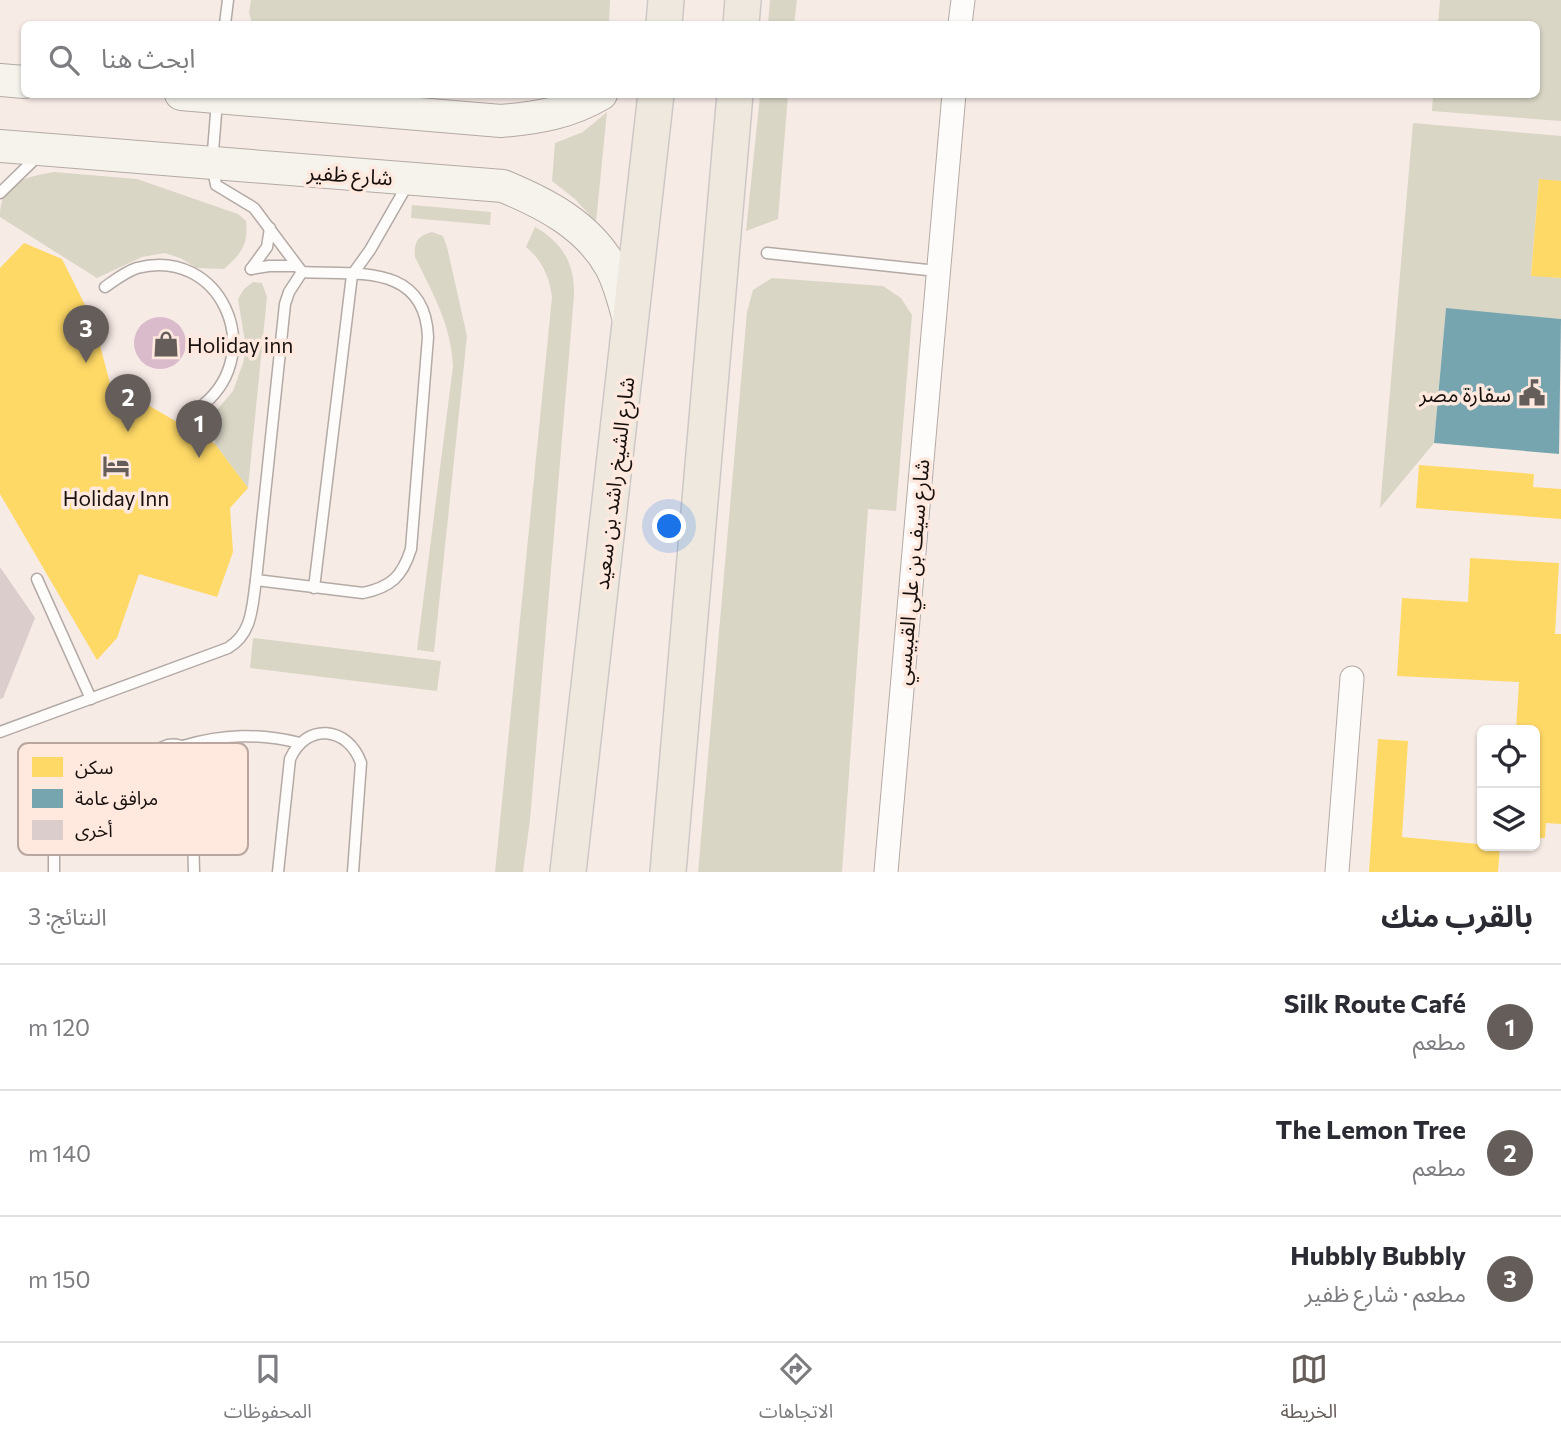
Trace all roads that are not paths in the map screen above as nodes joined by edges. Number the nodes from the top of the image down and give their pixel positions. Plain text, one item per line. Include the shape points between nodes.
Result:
1 (228, 0) edge
2 (666, 0) edge
3 (743, 0) edge
4 (962, 0) edge
5 (225, 21) edge
6 (664, 21) edge
7 (741, 21) edge
8 (960, 21) edge
9 (0, 80) edge
10 (21, 82) edge
11 (218, 98) edge
12 (241, 98) edge
13 (595, 98) edge
14 (656, 98) edge
15 (735, 98) edge
16 (954, 98) edge
17 (0, 146) edge
18 (45, 149) junction
19 (212, 164) junction
20 (411, 179) junction
21 (0, 193) edge
22 (270, 228) junction
23 (767, 253) dead end
24 (299, 269) junction
25 (937, 271) junction
26 (352, 275) junction
27 (105, 287) dead end
28 (631, 325) junction
29 (204, 404) dead end
30 (37, 579) dead end
31 (256, 580) junction
32 (314, 588) junction
33 (1352, 678) dead end
34 (91, 699) junction
35 (0, 732) edge
36 (196, 743) edge
37 (300, 743) junction
38 (278, 872) edge
39 (353, 872) edge
40 (568, 872) edge
41 (668, 872) edge
42 (886, 872) edge
43 (1336, 872) edge

1 - 5 lane
2 - 6 main road
3 - 7 main road
4 - 8 street
9 - 10 main road
11 - 19 lane
12 - 13 main road via 501,121 543,117
14 - 28 main road, شارع الشيخ راشد بن سعيد
15 - 41 main road
16 - 25 street, شارع سيف بن علي القبيسي
17 - 18 main road, شارع ظفير
18 - 19 main road, شارع ظفير
18 - 21 lane
19 - 20 main road, شارع ظفير
19 - 22 lane via 216,185 254,208
20 - 26 lane
20 - 28 main road, شارع ظفير via 503,186 564,216 610,266
22 - 24 lane
22 - 24 lane via 267,247 251,270 269,266
23 - 25 lane
24 - 26 lane
24 - 31 lane via 285,304
25 - 42 street, شارع سيف بن علي القبيسي
26 - 32 lane
26 - 32 lane via 390,278 407,286 420,300 427,318 411,550 394,580 380,589 363,593
27 - 29 lane via 137,268 156,266 187,271 217,293 229,315 234,352 227,376
28 - 40 main road, شارع الشيخ راشد بن سعيد
30 - 34 lane
31 - 32 lane
31 - 34 lane via 249,624 237,642
33 - 43 street
34 - 35 lane
36 - 37 lane via 249,735
37 - 38 lane via 290,759
37 - 39 lane via 317,734 336,735 358,754 361,773

